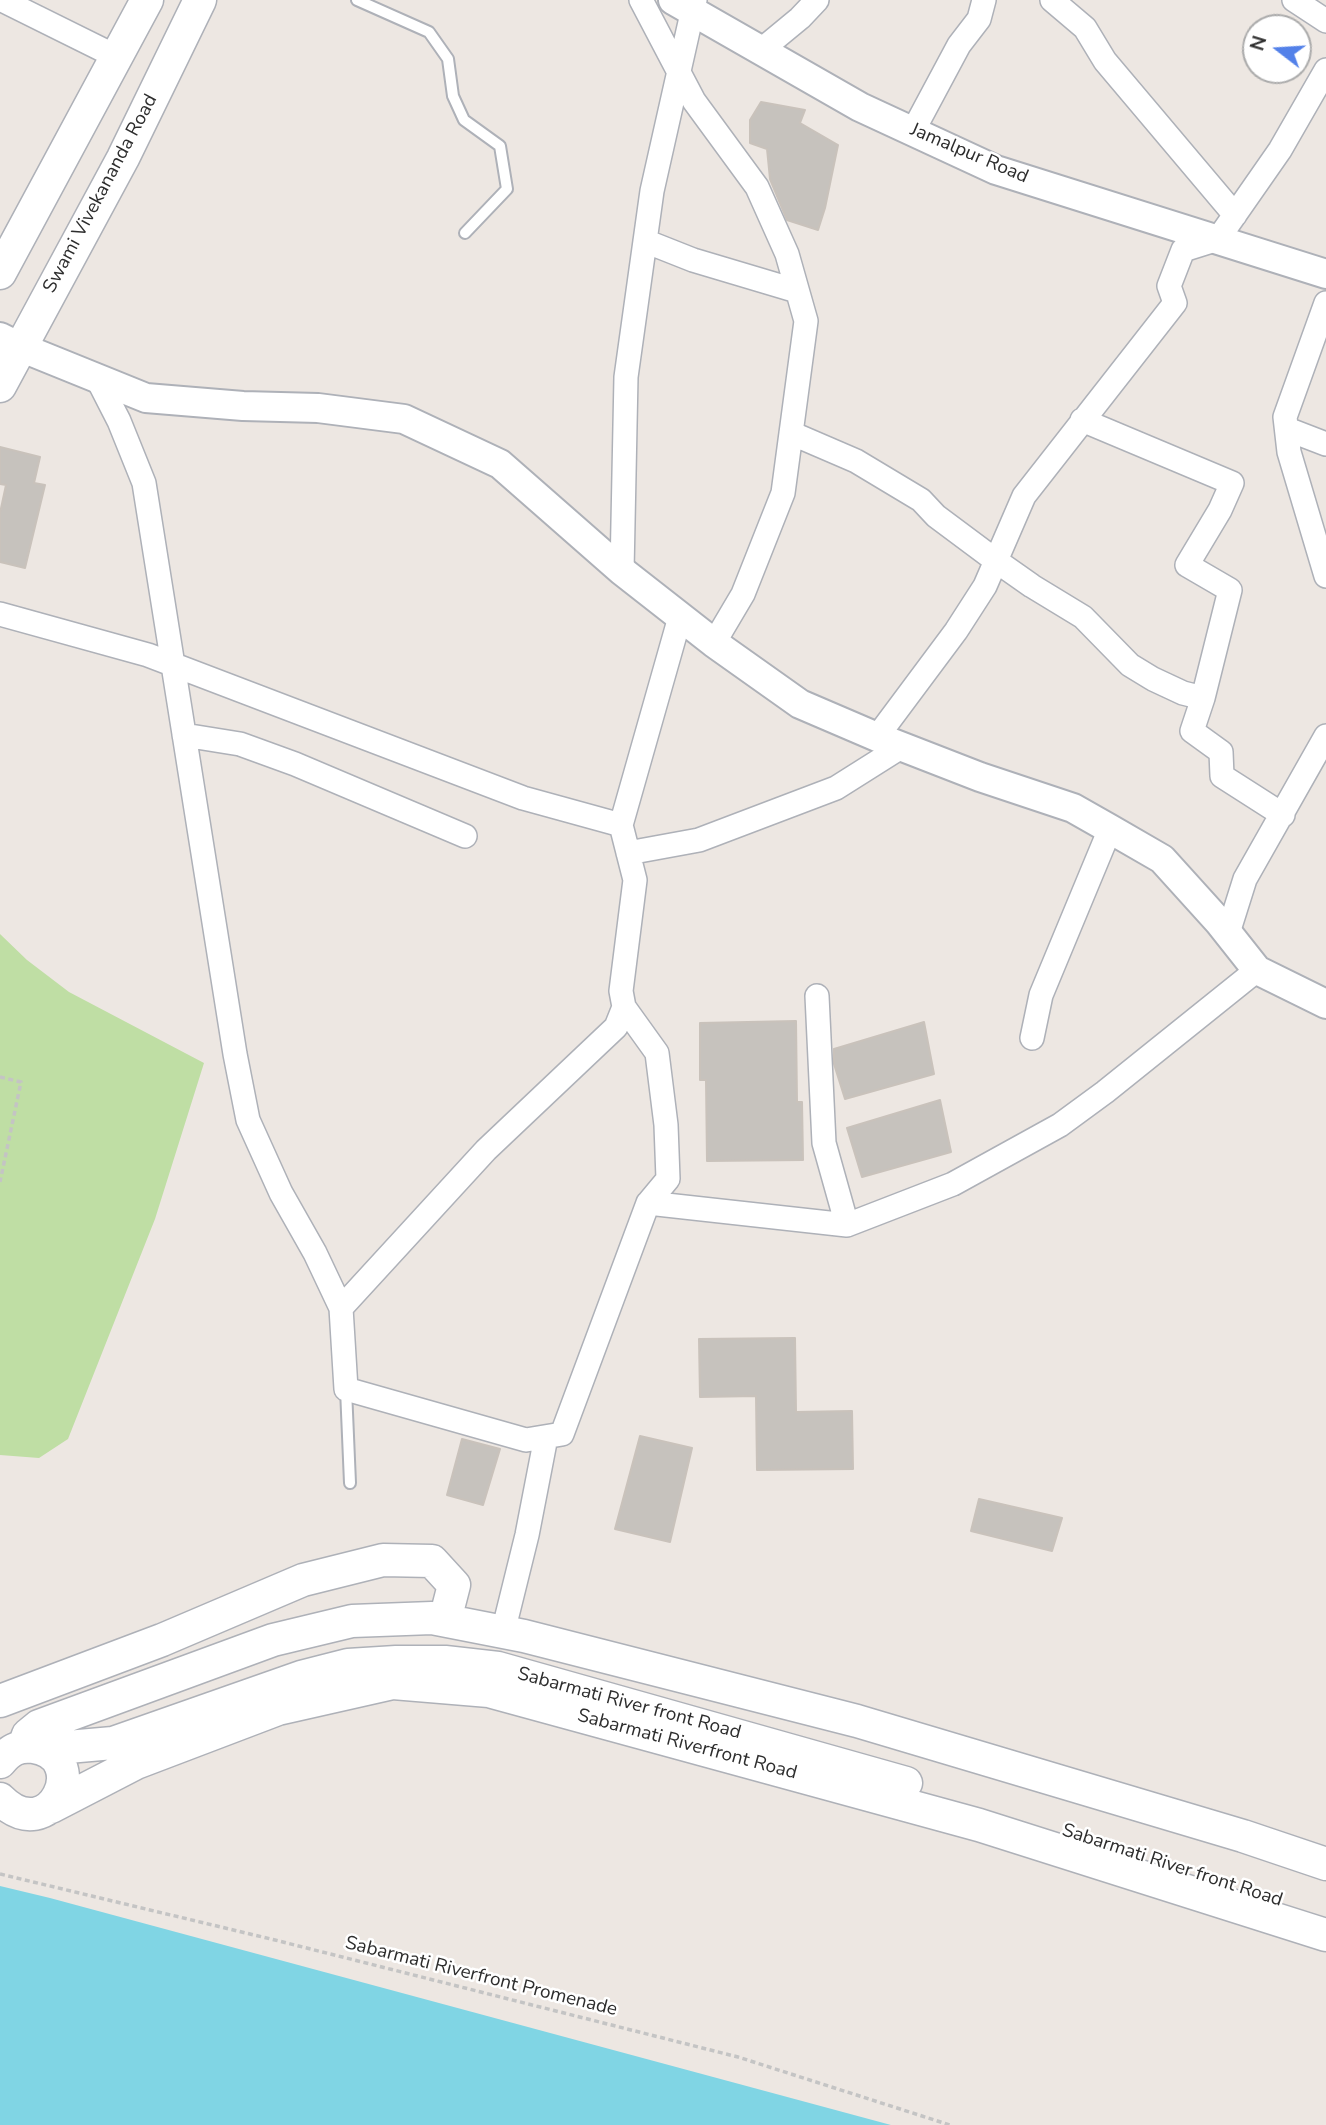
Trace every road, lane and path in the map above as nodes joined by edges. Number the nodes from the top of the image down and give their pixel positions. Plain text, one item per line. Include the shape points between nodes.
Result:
1 (2, 0) edge
2 (147, 0) edge
3 (200, 0) edge
4 (358, 0) edge
5 (640, 0) edge
6 (817, 0) edge
7 (984, 0) edge
8 (1052, 0) edge
9 (1294, 0) edge
10 (687, 4) edge
11 (1326, 21) edge
12 (760, 51) junction
13 (117, 57) junction
14 (1326, 70) edge
15 (679, 75) junction
16 (913, 131) junction
17 (1235, 215) junction
18 (465, 233) dead end
19 (1217, 239) junction
20 (645, 241) junction
21 (0, 273) edge
22 (1326, 274) edge
23 (797, 290) junction
24 (1326, 303) edge
25 (10, 342) edge
26 (97, 378) junction
27 (0, 386) edge
28 (1082, 420) junction
29 (1287, 429) junction
30 (791, 433) junction
31 (1326, 444) edge
32 (995, 560) junction
33 (622, 571) junction
34 (1326, 576) edge
35 (0, 614) edge
36 (680, 617) junction
37 (714, 643) junction
38 (174, 664) junction
39 (1202, 698) junction
40 (184, 735) junction
41 (1326, 736) edge
42 (889, 742) junction
43 (1283, 815) junction
44 (621, 825) junction
45 (1110, 829) junction
46 (465, 836) dead end
47 (628, 853) junction
48 (1228, 933) junction
49 (1257, 970) junction
50 (817, 996) dead end
51 (1326, 1004) edge
52 (624, 1007) junction
53 (1032, 1038) dead end
54 (0, 1077) edge
55 (0, 1182) edge
56 (648, 1203) junction
57 (847, 1225) junction
58 (341, 1308) junction
59 (346, 1389) junction
60 (546, 1437) junction
61 (350, 1483) dead end
62 (445, 1620) junction
63 (503, 1632) junction
64 (0, 1701) edge
65 (16, 1752) edge
66 (4, 1807) edge
67 (51, 1807) junction
68 (1326, 1864) edge
69 (0, 1874) edge
70 (1326, 1916) edge
71 (1326, 1935) edge
72 (950, 2125) edge

1 - 13 street
2 - 13 main road
3 - 25 main road, Swami Vivekananda Road via 123,158
4 - 18 lane via 429,32 448,59 453,96 464,120 500,146 507,189
5 - 15 street
6 - 12 street
7 - 16 street via 979,19 959,45
8 - 17 street via 1085,28 1105,61
9 - 11 street
10 - 12 street, Jamalpur Road
10 - 15 street
12 - 16 street, Jamalpur Road
13 - 21 main road
14 - 17 street via 1280,150
15 - 20 street
15 - 23 street via 757,187 787,254
16 - 19 street, Jamalpur Road via 996,170
17 - 19 street
19 - 22 street, Jamalpur Road
19 - 28 street via 1183,250 1169,286 1175,303
20 - 23 street
20 - 33 street via 626,377
23 - 30 street via 806,321
24 - 29 street via 1285,417
25 - 26 street
25 - 27 main road, Swami Vivekananda Road
26 - 33 street via 145,398 318,408 404,419 500,464
26 - 38 street via 144,483
28 - 32 street via 1024,496
28 - 39 street via 1232,484 1187,565 1230,590
29 - 31 street
29 - 34 street via 1289,452
30 - 32 street via 856,461 921,500
30 - 37 street via 783,494 743,594
32 - 39 street via 1083,617 1130,665 1153,680
32 - 42 street via 985,586
33 - 36 street
35 - 38 street
36 - 37 street
36 - 44 street
37 - 42 street via 800,704
38 - 40 street
38 - 44 street via 523,798
39 - 43 street via 1192,731 1221,752 1222,776
40 - 46 street via 240,744
40 - 58 street via 248,1120
41 - 43 street
42 - 45 street via 1073,808
42 - 47 street via 836,788 699,840
43 - 48 street via 1245,879
44 - 47 street
45 - 48 street via 1162,859
45 - 53 street via 1041,995
47 - 52 street via 635,880 621,991
48 - 49 street
49 - 51 street
49 - 57 street via 1060,1125 953,1184
50 - 57 street via 824,1143
52 - 56 street via 657,1053 666,1125 668,1180
52 - 58 street via 616,1027 486,1150
54 - 55 path via 21,1082
56 - 57 street
56 - 60 street via 562,1434
58 - 59 street
59 - 60 street via 526,1440
59 - 61 lane
60 - 63 street
62 - 63 main road
62 - 64 main road via 454,1585 432,1561 383,1560 303,1580
62 - 65 main road via 352,1621 273,1640 39,1726
63 - 68 main road via 857,1721
65 - 67 main road via 58,1760 64,1776 61,1793
65 - 70 main road, Sabarmati River front Road via 113,1743 348,1665 445,1662 498,1668 932,1790
66 - 67 main road, Sabarmati Riverfront Road via 32,1815
67 - 71 main road, Sabarmati Riverfront Road via 136,1763 278,1709 393,1683 489,1691 979,1825
69 - 72 path, Sabarmati Riverfront Promenade via 738,2057

